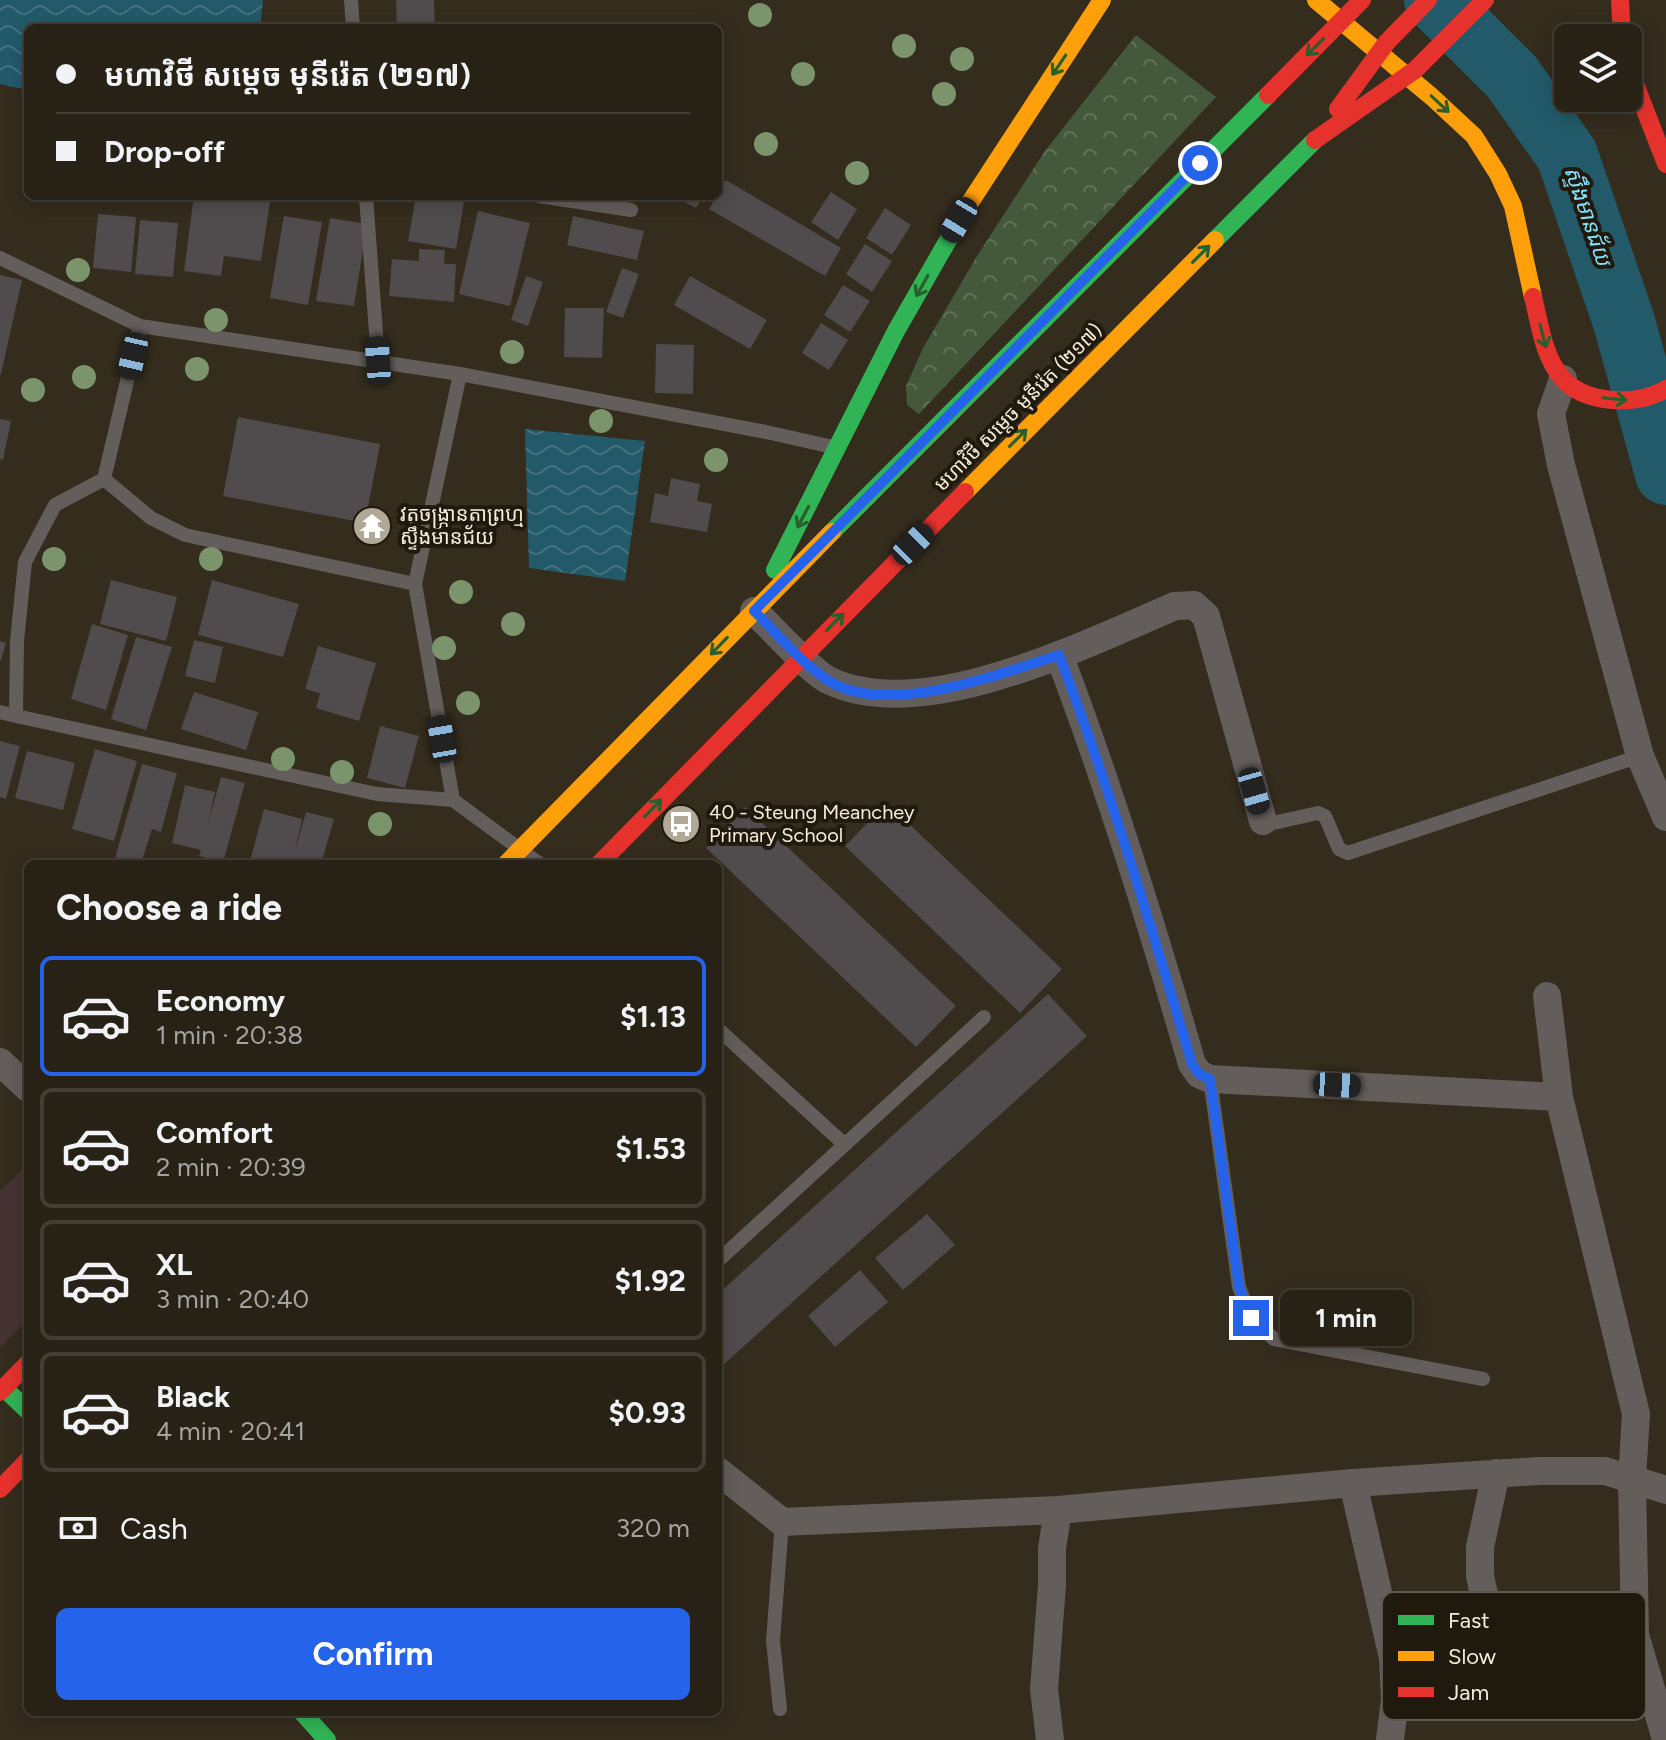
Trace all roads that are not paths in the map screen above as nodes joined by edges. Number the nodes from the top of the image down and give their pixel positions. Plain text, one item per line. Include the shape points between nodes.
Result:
1 (351, 0) edge
2 (1316, 0) edge
3 (1362, 0) edge
4 (1428, 0) edge
5 (1485, 0) edge
6 (1620, 0) edge
7 (1100, 1) edge
8 (353, 24) edge
9 (1621, 24) edge
10 (1642, 102) edge
11 (1315, 140) junction
12 (1666, 164) edge
13 (366, 200) edge
14 (565, 200) edge
15 (631, 210) dead end
16 (0, 258) edge
17 (140, 326) junction
18 (378, 360) junction
19 (460, 374) junction
20 (1564, 380) junction
21 (1666, 389) edge
22 (839, 448) junction
23 (104, 479) junction
24 (415, 584) junction
25 (754, 611) junction
26 (1059, 655) junction
27 (801, 656) junction
28 (0, 712) edge
29 (16, 716) junction
30 (1640, 756) junction
31 (453, 800) junction
32 (1666, 817) edge
33 (1263, 821) joint
34 (521, 849) junction
35 (510, 860) edge
36 (535, 860) edge
37 (603, 860) edge
38 (1547, 996) dead end
39 (984, 1017) dead end
40 (722, 1033) edge
41 (0, 1062) edge
42 (1210, 1079) junction
43 (24, 1084) edge
44 (1559, 1097) junction
45 (844, 1144) junction
46 (722, 1257) edge
47 (24, 1367) edge
48 (1483, 1379) dead end
49 (2, 1390) edge
50 (24, 1408) edge
51 (24, 1464) edge
52 (1496, 1473) junction
53 (722, 1474) edge
54 (1632, 1479) junction
55 (1353, 1483) junction
56 (1665, 1487) edge
57 (0, 1489) edge
58 (1058, 1510) junction
59 (782, 1522) junction
60 (1483, 1592) edge
61 (1634, 1592) edge
62 (1382, 1610) edge
63 (1646, 1672) edge
64 (780, 1709) dead end
65 (306, 1716) edge
66 (1666, 1739) edge
67 (327, 1740) edge
68 (1050, 1740) edge

1 - 8 lane
2 -> 20 main road via 1474,136 1513,206 1545,348
3 -> 25 main road, bridge
4 - 11 main road, bridge via 1387,42
5 - 11 main road, មហាវិថី សម្តេច មុនីរ៉េត (២១៧), bridge via 1415,70
6 - 9 main road
7 -> 22 main road via 947,241
10 - 12 main road
27 -> 11 main road, មហាវិថី សម្តេច មុនីរ៉េត (២១៧)
13 - 18 lane
14 - 15 lane
16 - 17 lane
17 - 18 lane
17 - 23 lane
18 - 19 lane
19 - 22 lane
19 - 24 lane
20 -> 21 main road via 1607,400 1631,401
20 - 30 street via 1551,414 1561,465
22 -> 25 main road
23 - 24 lane via 151,518 185,535
23 - 29 lane via 55,505 25,562
24 - 31 lane
25 - 27 street
25 -> 34 main road
26 - 27 street via 968,685 907,694 862,693 827,680
26 - 33 street via 1175,606 1194,605 1206,616
26 - 42 street via 1138,880 1192,1064
37 -> 27 main road, មហាវិថី សម្តេច មុនីរ៉េត (២១៧)
28 - 29 lane
29 - 31 lane via 377,794
30 - 32 street
30 - 33 lane via 1348,853 1339,849 1325,816 1318,813
31 - 34 lane
34 - 35 main road
34 - 36 lane
38 - 44 street
39 - 45 lane
40 - 45 lane
41 - 43 street
42 - 44 street
42 - 48 lane via 1239,1287 1251,1318 1274,1339
44 - 54 street via 1636,1414
45 - 46 lane
47 - 49 main road
49 - 50 main road
51 - 57 main road
52 - 54 street via 1605,1471
52 - 55 street
52 - 60 street via 1480,1547
53 - 59 street
54 - 56 street
54 - 61 street
55 - 58 street
55 - 62 street
58 - 59 street
58 - 68 street via 1044,1689
59 - 64 lane via 773,1641
63 - 66 street
65 - 67 main road

